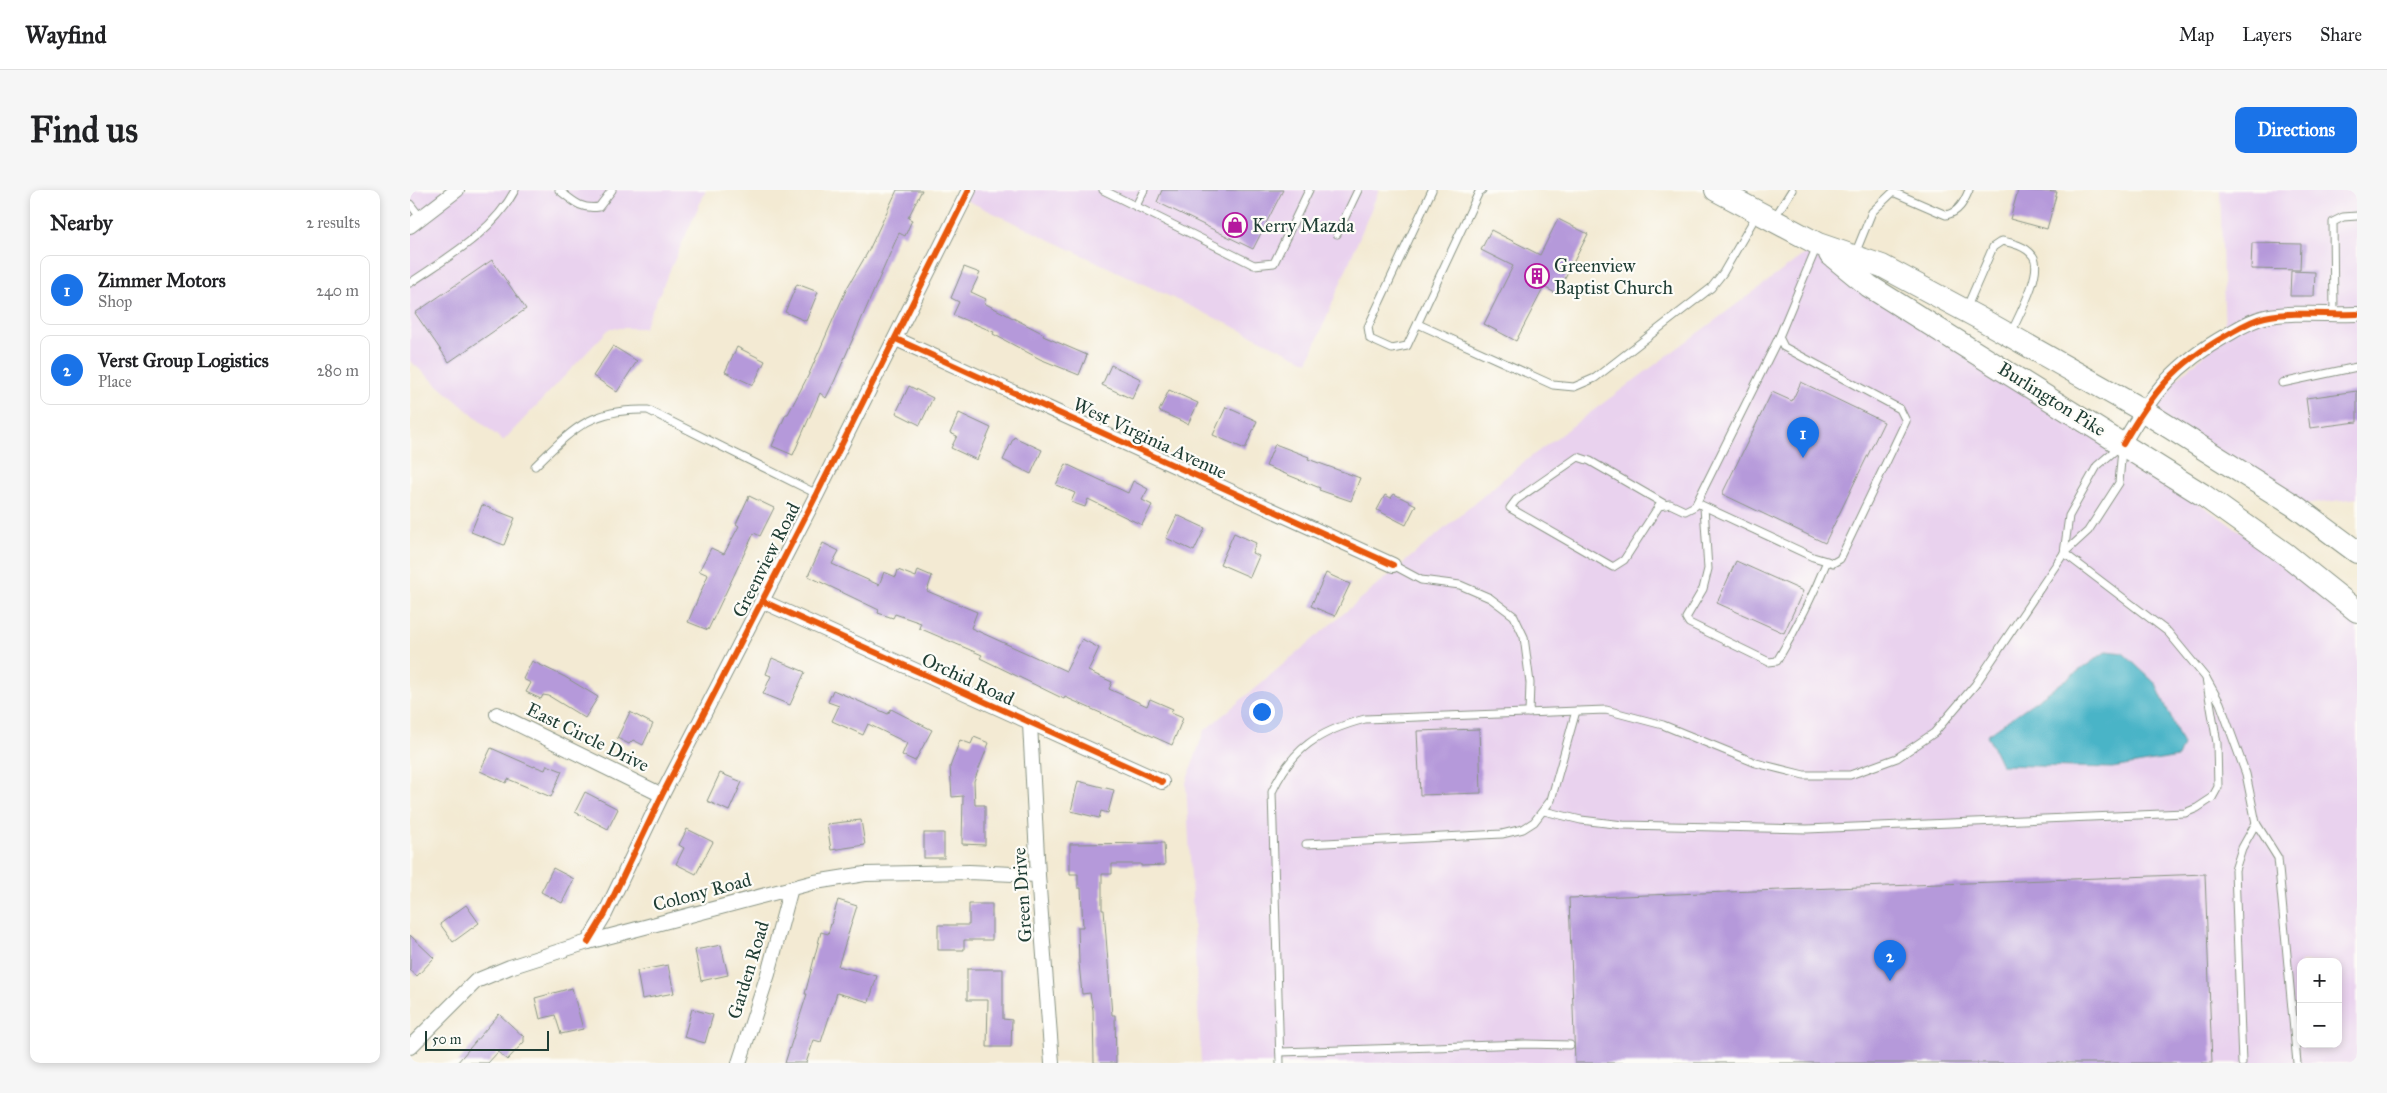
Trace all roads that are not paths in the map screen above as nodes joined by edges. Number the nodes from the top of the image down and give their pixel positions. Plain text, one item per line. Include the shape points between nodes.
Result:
1 (457, 190) edge
2 (515, 190) edge
3 (559, 190) edge
4 (612, 190) edge
5 (969, 190) edge
6 (1103, 190) edge
7 (1144, 190) edge
8 (1309, 190) edge
9 (1358, 190) edge
10 (1432, 190) edge
11 (1716, 190) edge
12 (1792, 190) edge
13 (1969, 190) edge
14 (1480, 191) edge
15 (1893, 191) edge
16 (410, 204) edge
17 (1136, 206) junction
18 (1766, 216) junction
19 (2357, 216) edge
20 (416, 222) edge
21 (1338, 234) dead end
22 (1818, 244) junction
23 (1854, 256) junction
24 (410, 283) edge
25 (1965, 311) junction
26 (2334, 314) junction
27 (2357, 314) edge
28 (1418, 324) junction
29 (2010, 336) junction
30 (1779, 337) junction
31 (896, 338) junction
32 (2357, 367) edge
33 (2282, 383) dead end
34 (2142, 410) junction
35 (2123, 444) junction
36 (535, 466) dead end
37 (817, 494) junction
38 (1697, 503) junction
39 (1666, 505) junction
40 (1704, 508) junction
41 (2357, 552) edge
42 (2064, 554) junction
43 (1827, 561) junction
44 (1393, 565) joint
45 (762, 601) junction
46 (2357, 610) edge
47 (2206, 678) junction
48 (1576, 712) junction
49 (1529, 713) junction
50 (497, 714) dead end
51 (1030, 724) junction
52 (1162, 782) dead end
53 (662, 795) junction
54 (1544, 811) junction
55 (2256, 823) junction
56 (1306, 844) dead end
57 (1038, 874) junction
58 (791, 888) junction
59 (588, 942) junction
60 (1570, 1045) dead end
61 (410, 1047) edge
62 (1280, 1052) junction
63 (738, 1063) edge
64 (1052, 1063) edge
65 (1280, 1063) edge
66 (2242, 1063) edge
67 (2296, 1063) edge

1 - 20 street
2 - 24 lane via 505,209 465,246
3 - 4 lane via 581,208 593,208 599,207
5 - 31 street, Greenview Road
6 - 17 lane
7 - 17 lane
8 - 17 lane via 1274,263 1254,265
9 - 21 lane
10 - 28 lane via 1368,327 1370,340 1392,349 1407,346
11 - 18 main road, Burlington Pike
12 - 18 lane
13 - 15 lane via 1954,213 1946,215
14 - 28 lane
15 - 23 lane via 1872,212
16 - 20 lane
18 - 22 main road, Burlington Pike
18 - 28 lane via 1711,288 1595,378 1574,387 1554,385
19 - 26 lane via 2333,222
22 - 23 main road, Burlington Pike
22 - 30 lane
22 - 35 main road, Burlington Pike via 1868,286
23 - 25 main road, Burlington Pike via 1882,266
25 - 29 main road, Burlington Pike
25 - 29 lane via 1993,247 2002,241 2017,244 2033,255 2037,264
26 - 27 street
26 - 34 street via 2284,315 2245,325 2182,364
29 - 34 main road, Burlington Pike
30 - 38 lane
30 - 43 lane via 1784,347 1900,409 1906,421 1840,558 1833,563
31 - 37 street, Greenview Road
31 - 44 street, West Virginia Avenue
32 - 33 lane
34 - 35 street
34 - 41 main road, Burlington Pike via 2295,506
35 - 42 lane via 2098,466 2069,516
35 - 42 lane via 2119,483 2088,531
35 - 46 main road, Burlington Pike via 2211,500
36 - 37 lane via 572,430 600,415 648,410
37 - 45 street, Greenview Road
38 - 39 lane via 1684,512
38 - 40 lane
39 - 39 lane via 1659,506 1624,560 1613,567 1510,508 1516,500 1578,457
40 - 43 lane
40 - 43 lane via 1708,569 1703,589 1686,618 1689,623 1769,662 1777,661 1795,631
42 - 47 lane via 2168,632
42 - 48 lane via 1975,685 1934,733 1897,758 1850,775 1804,775 1756,763 1663,725 1606,710
44 - 49 lane via 1421,580 1460,585 1490,598 1514,616 1524,637 1530,683
45 - 51 street, Orchid Road
45 - 53 street, Greenview Road
47 - 54 lane via 2217,743 2218,787 2212,798 2185,813 1806,829 1623,825
47 - 55 lane via 2220,703 2246,774
48 - 49 lane
48 - 54 lane via 1551,800
49 - 62 lane via 1365,719 1338,726 1293,756 1272,792
50 - 53 street, East Circle Drive
51 - 52 street, Orchid Road
51 - 57 street, Green Drive
53 - 59 street, Greenview Road via 605,914
54 - 56 lane via 1523,830 1502,834
55 - 66 lane via 2242,848 2235,870
55 - 67 lane via 2278,858
57 - 58 street, Colony Road via 865,874
57 - 64 street, Green Drive
58 - 59 street, Colony Road
58 - 63 street, Garden Road via 768,974
59 - 61 street, Colony Road via 476,981
60 - 62 lane
62 - 65 lane

